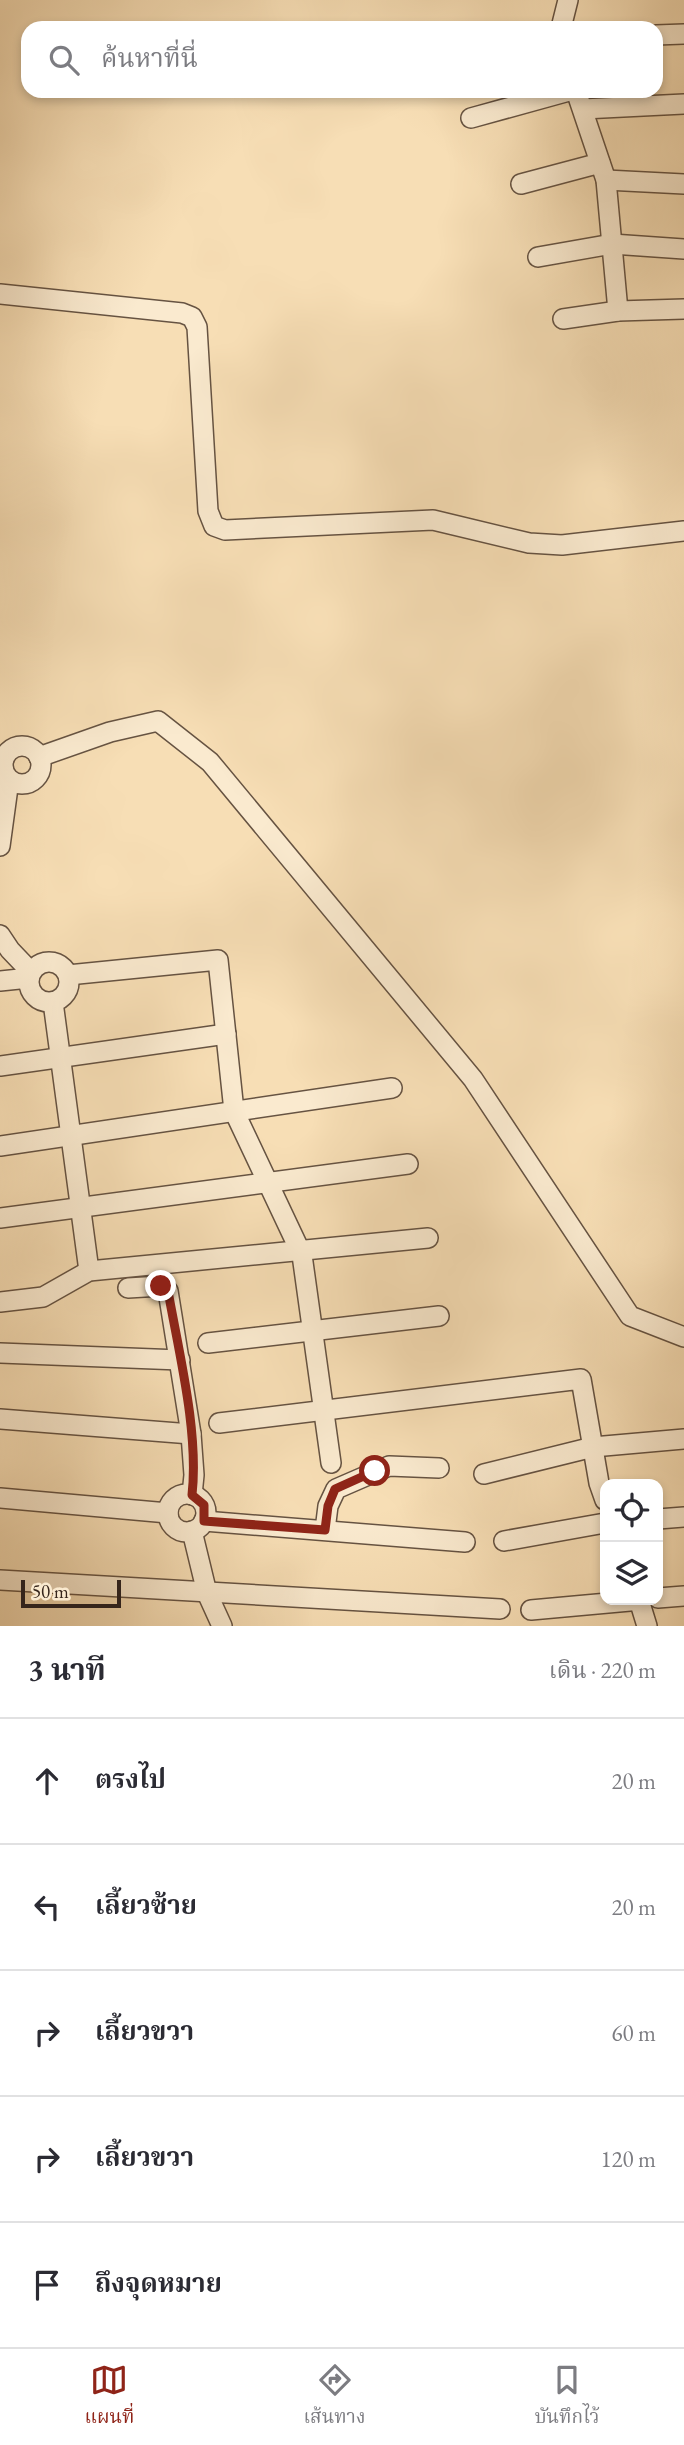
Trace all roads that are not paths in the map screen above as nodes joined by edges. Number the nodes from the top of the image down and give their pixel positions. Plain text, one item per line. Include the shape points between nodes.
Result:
1 (568, 0) edge
2 (563, 21) edge
3 (684, 34) edge
4 (663, 35) edge
5 (544, 98) edge
6 (579, 100) edge
7 (684, 104) edge
8 (471, 118) dead end
9 (603, 171) junction
10 (521, 184) dead end
11 (684, 184) edge
12 (612, 244) junction
13 (684, 249) edge
14 (538, 257) dead end
15 (0, 293) edge
16 (684, 309) edge
17 (618, 311) junction
18 (563, 319) dead end
19 (684, 531) edge
20 (2, 757) edge
21 (40, 757) junction
22 (9, 780) junction
23 (0, 846) edge
24 (0, 935) edge
25 (30, 975) junction
26 (68, 975) junction
27 (0, 981) edge
28 (53, 1002) junction
29 (226, 1034) junction
30 (60, 1057) junction
31 (0, 1066) edge
32 (392, 1088) dead end
33 (234, 1111) junction
34 (71, 1136) junction
35 (0, 1146) edge
36 (408, 1164) dead end
37 (267, 1182) junction
38 (80, 1207) junction
39 (0, 1218) edge
40 (428, 1238) dead end
41 (300, 1251) junction
42 (89, 1271) junction
43 (128, 1289) dead end
44 (0, 1302) edge
45 (439, 1316) dead end
46 (313, 1331) junction
47 (684, 1337) edge
48 (208, 1343) dead end
49 (0, 1353) edge
50 (180, 1360) junction
51 (324, 1409) junction
52 (0, 1419) edge
53 (219, 1423) dead end
54 (191, 1434) junction
55 (684, 1439) edge
56 (593, 1447) junction
57 (331, 1463) dead end
58 (439, 1468) dead end
59 (484, 1475) dead end
60 (600, 1486) edge
61 (192, 1495) junction
62 (0, 1498) edge
63 (168, 1513) junction
64 (684, 1517) edge
65 (663, 1518) edge
66 (600, 1524) edge
67 (198, 1526) junction
68 (325, 1530) junction
69 (504, 1541) dead end
70 (465, 1542) dead end
71 (0, 1580) edge
72 (207, 1593) junction
73 (684, 1596) edge
74 (663, 1598) edge
75 (600, 1604) edge
76 (642, 1605) edge
77 (500, 1609) dead end
78 (531, 1610) dead end
79 (222, 1626) edge
80 (648, 1626) edge

1 - 2 street
3 - 4 street
5 - 8 street
6 - 7 street
6 - 9 street
9 - 10 street
9 - 11 street
9 - 12 street
12 - 13 street
12 - 14 street
12 - 17 street
15 - 19 street via 192,317 197,327 208,512 214,526 225,530 433,520 528,543 562,545
16 - 17 street
17 - 18 street
20 - 21 street via 25,746
20 - 22 street
21 - 22 street via 41,770 34,781 21,785
21 - 47 street via 110,732 158,722 210,762 473,1079 630,1316
22 - 23 street
24 - 25 street
25 - 26 street via 41,964 53,962
25 - 27 street
25 - 28 street via 33,995
26 - 28 street via 64,995
26 - 29 street via 218,960
28 - 30 street
29 - 30 street
29 - 33 street
30 - 31 street
30 - 34 street
32 - 33 street
33 - 34 street
33 - 37 street
34 - 35 street
34 - 38 street
36 - 37 street
37 - 38 street
37 - 41 street
38 - 39 street
38 - 42 street
40 - 41 street
41 - 42 street
41 - 46 street
42 - 44 street via 43,1297
43 - 50 street via 161,1286 168,1291
45 - 46 street
46 - 48 street
46 - 51 street
49 - 50 street
50 - 54 street
51 - 53 street
51 - 56 street via 581,1379
51 - 57 street
52 - 54 street
54 - 61 street
55 - 56 street
56 - 59 street
56 - 60 street
58 - 68 street via 389,1466 335,1489
61 - 63 street via 176,1498
61 - 67 street via 204,1505
62 - 63 street
63 - 67 street via 175,1528 186,1532
64 - 65 street
66 - 69 street
67 - 68 street
67 - 72 street
68 - 70 street
71 - 72 street
72 - 77 street
72 - 79 street
73 - 74 street
75 - 78 street
76 - 80 street

